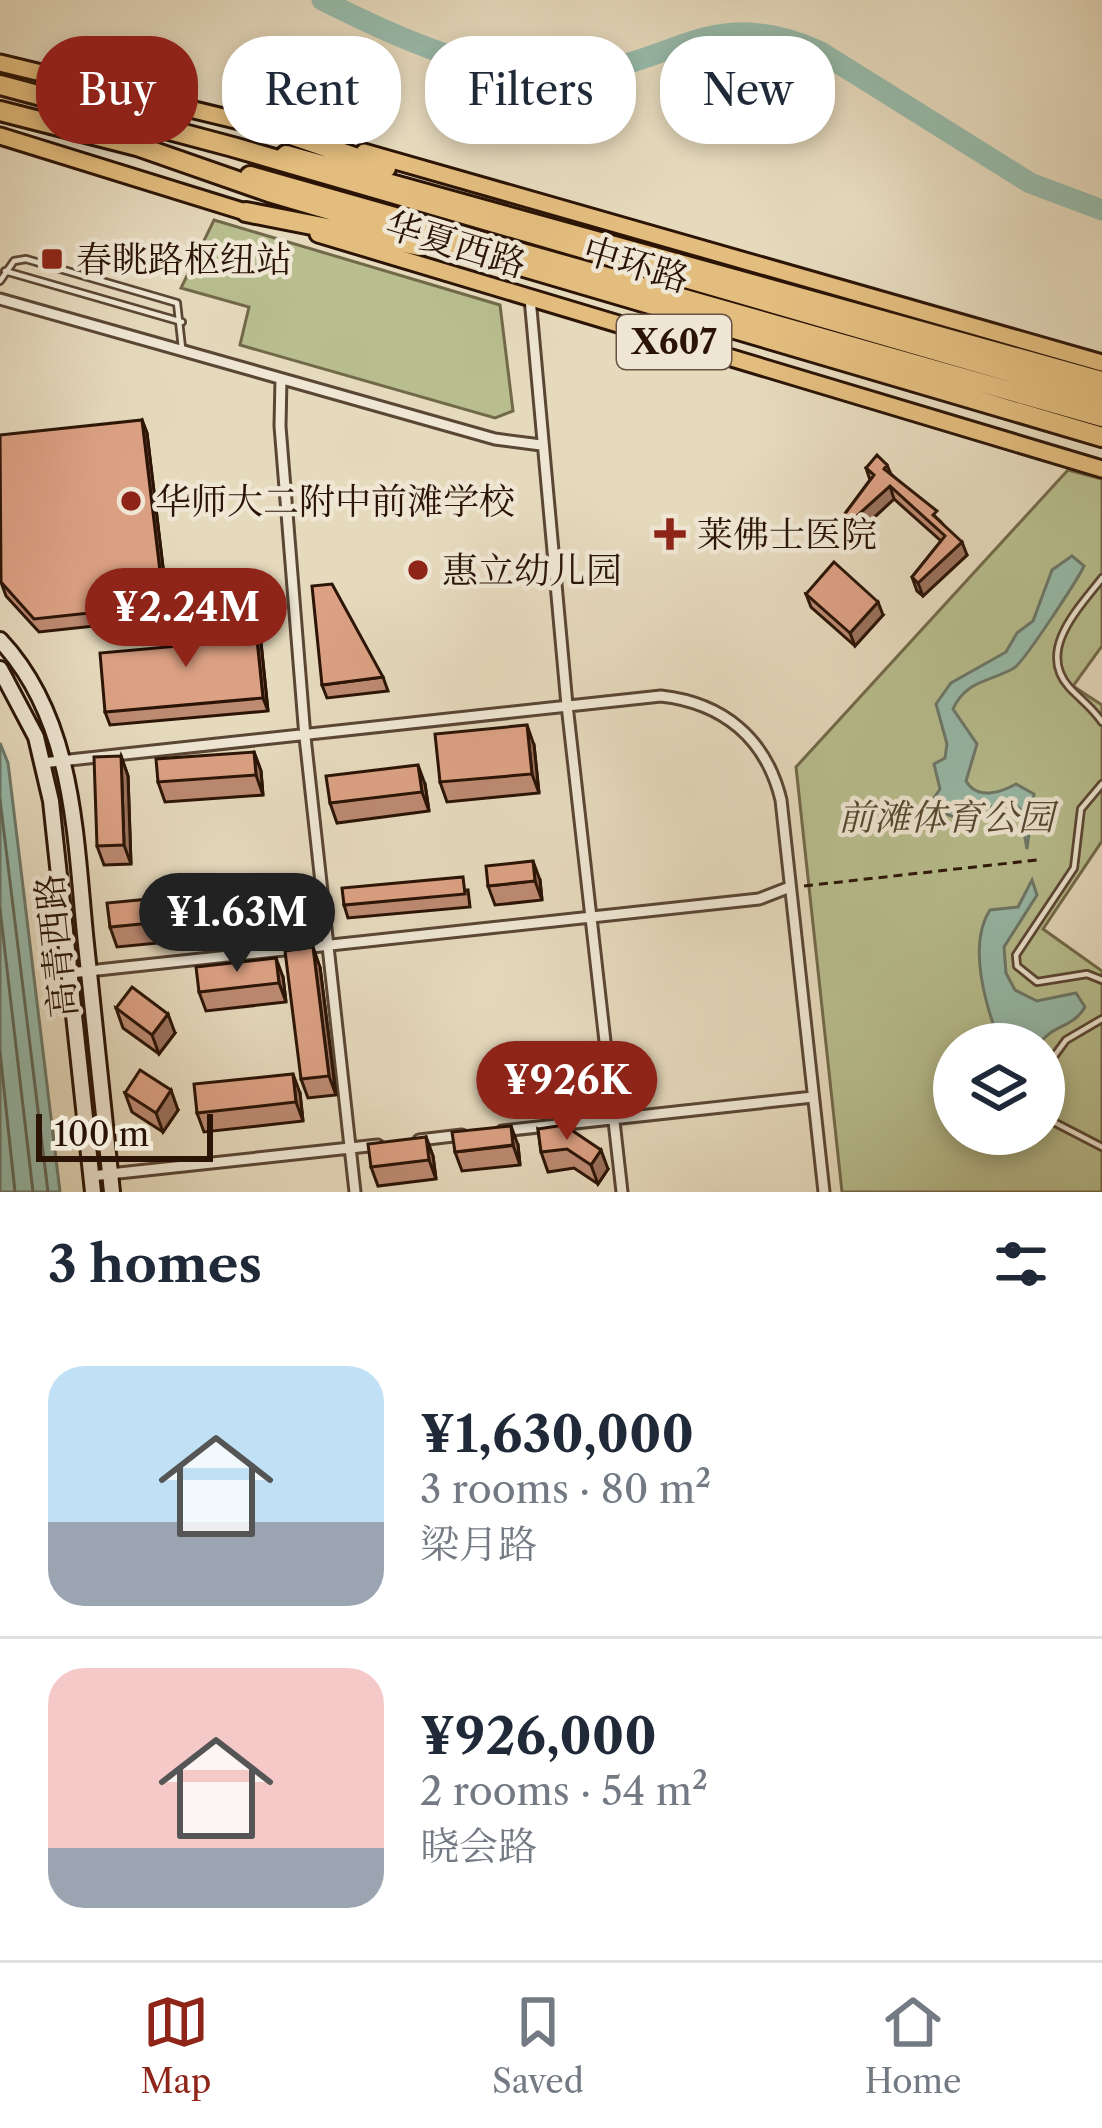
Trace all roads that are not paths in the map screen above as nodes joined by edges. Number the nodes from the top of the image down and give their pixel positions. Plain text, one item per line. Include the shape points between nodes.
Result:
1 (0, 63) edge
2 (0, 85) edge
3 (0, 111) edge
4 (222, 117) edge
5 (0, 136) edge
6 (315, 144) edge
7 (330, 144) edge
8 (233, 146) junction
9 (221, 172) junction
10 (246, 212) junction
11 (584, 235) junction
12 (5, 271) junction
13 (548, 271) junction
14 (0, 281) edge
15 (530, 298) junction
16 (0, 299) edge
17 (182, 322) junction
18 (182, 350) junction
19 (1102, 363) edge
20 (281, 380) junction
21 (1102, 381) edge
22 (1102, 399) edge
23 (1102, 417) edge
24 (1102, 437) edge
25 (541, 445) junction
26 (1102, 469) edge
27 (1102, 578) edge
28 (0, 640) edge
29 (0, 669) edge
30 (567, 705) junction
31 (1102, 722) edge
32 (305, 736) junction
33 (62, 760) junction
34 (42, 763) junction
35 (1102, 784) edge
36 (790, 887) junction
37 (591, 916) junction
38 (329, 944) junction
39 (89, 971) junction
40 (70, 973) junction
41 (1102, 980) edge
42 (1102, 1019) edge
43 (1065, 1041) edge
44 (813, 1097) junction
45 (614, 1120) junction
46 (1065, 1128) edge
47 (497, 1132) edge
48 (475, 1134) edge
49 (411, 1141) edge
50 (389, 1143) edge
51 (1102, 1147) edge
52 (352, 1148) junction
53 (110, 1174) junction
54 (92, 1184) edge
55 (112, 1192) edge
56 (355, 1192) edge
57 (622, 1192) edge
58 (824, 1192) edge

1 - 4 main road, 华夏西路
2 - 8 highway, 中环路
3 - 9 highway, 中环路
5 - 10 main road, 华夏西路 / X607
6 - 11 highway
7 - 19 main road, 华夏西路
8 - 11 highway, 中环路 via 310,158
8 - 22 highway, 中环路
9 - 13 highway, 中环路
9 - 23 highway, 中环路 via 276,179
10 - 13 highway
10 - 15 main road, 华夏西路 / X607
11 - 21 highway, 中环路
12 - 14 lane
12 - 17 lane
12 - 17 lane via 26,259 51,265 177,303
13 - 24 highway, 中环路
15 - 25 street
15 - 26 main road, 华夏西路 / X607
16 - 18 street
17 - 18 lane
18 - 20 street
20 - 25 street
20 - 32 street
25 - 30 street
27 - 31 lane via 1058,646 1067,685
28 - 33 street, 高青西路 via 37,691
29 - 34 street, 高青西路
30 - 32 street
30 - 36 street via 679,698 742,728 776,778
30 - 37 street
32 - 33 street
32 - 38 street
33 - 34 street
33 - 39 street, 高青西路
34 - 40 street, 高青西路
35 - 41 lane via 1081,809 1074,868 1016,955 1037,982 1087,974
36 - 37 street via 759,899
36 - 44 street
37 - 38 street
37 - 45 street
38 - 39 street
38 - 52 street
39 - 40 street
39 - 53 street, 高青西路
40 - 54 street, 高青西路
42 - 43 lane
44 - 45 street
44 - 58 street
45 - 47 street
45 - 57 street
46 - 51 lane
48 - 49 street
50 - 52 street
52 - 53 street
52 - 56 street
53 - 54 street
53 - 55 street, 高青西路

